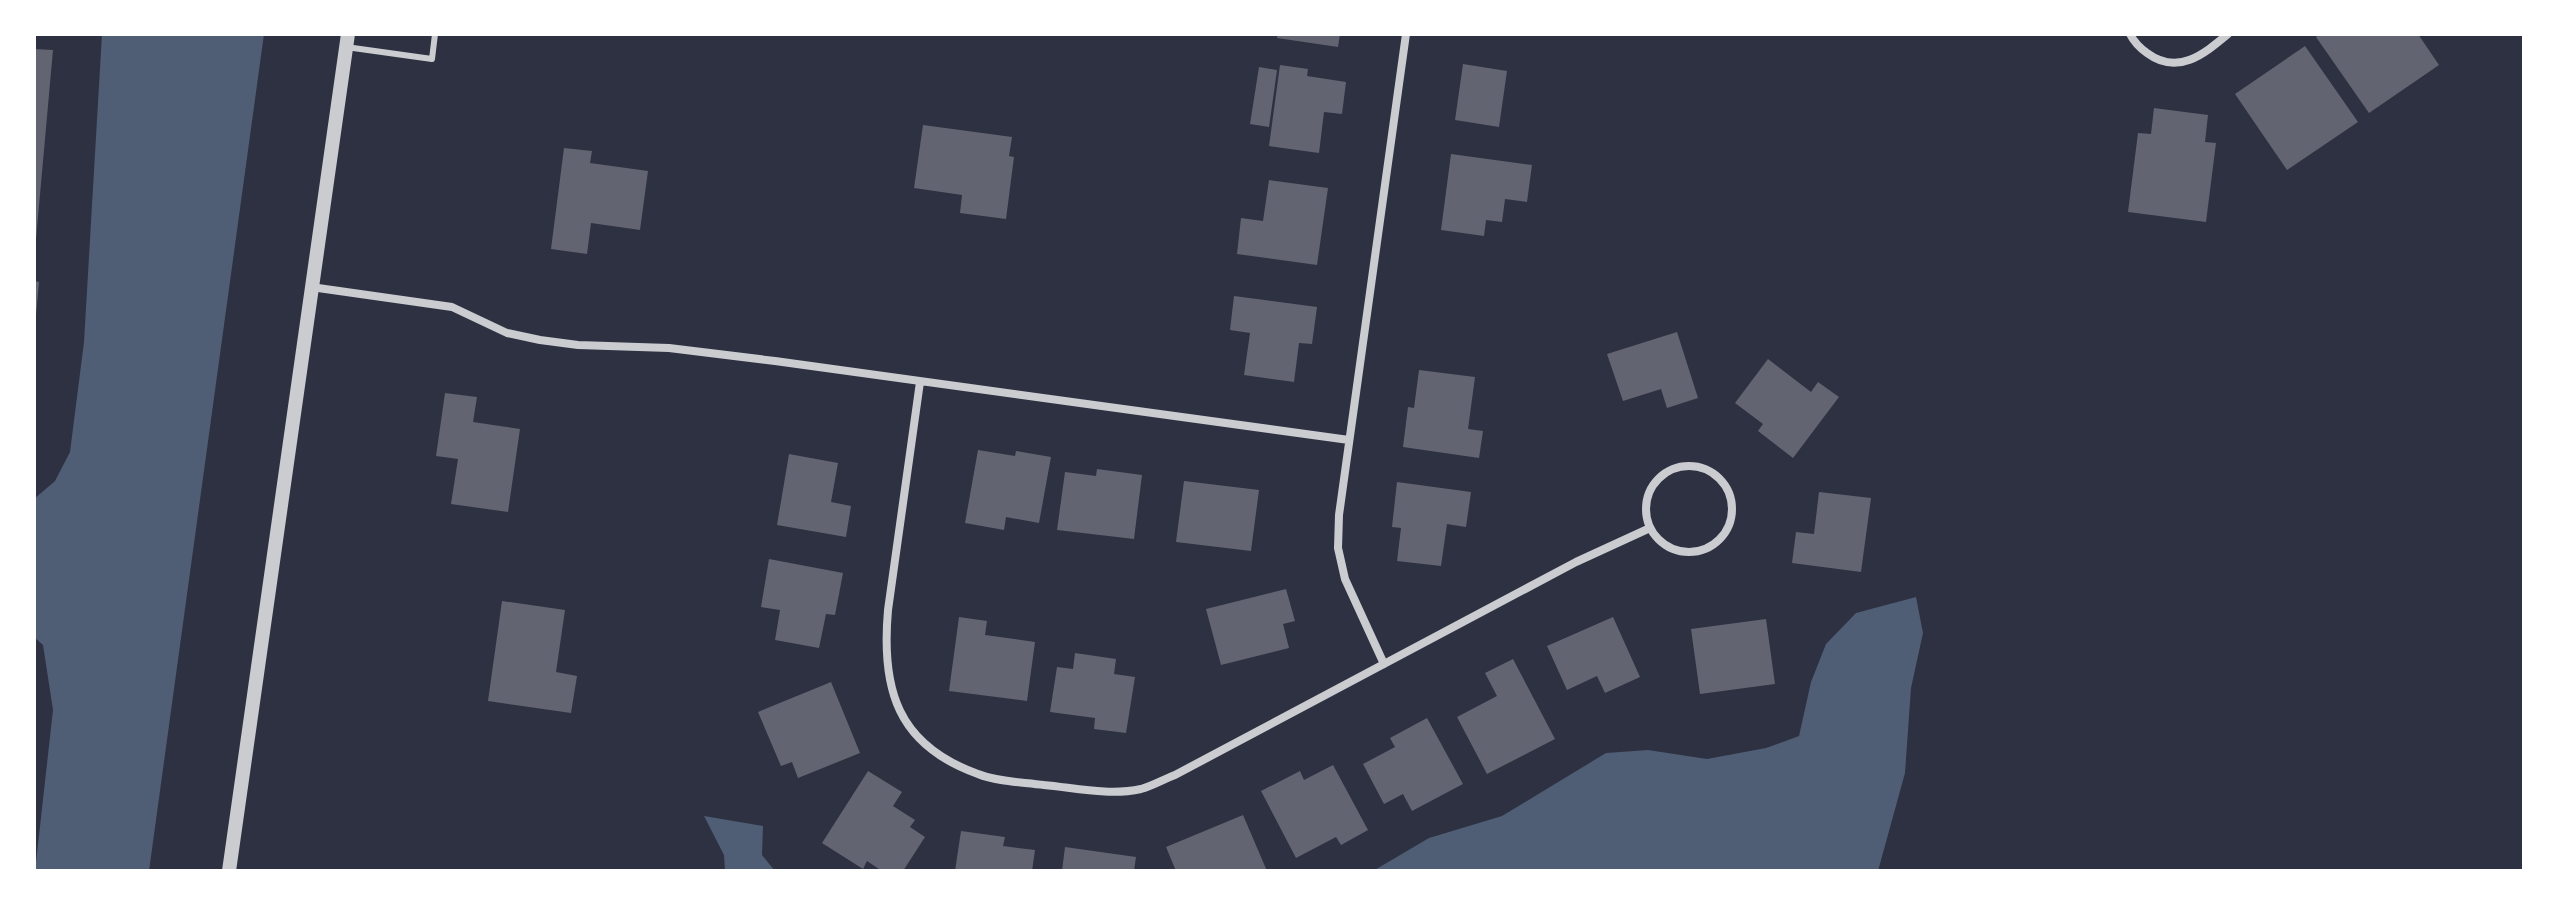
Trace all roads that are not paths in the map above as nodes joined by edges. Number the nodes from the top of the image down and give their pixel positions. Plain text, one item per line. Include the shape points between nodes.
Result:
1 (435, 34) edge
2 (1406, 34) edge
3 (2130, 34) edge
4 (2228, 34) edge
5 (347, 40) edge
6 (311, 287) junction
7 (920, 382) junction
8 (1349, 440) junction
9 (1650, 528) junction
10 (1384, 664) junction
11 (229, 871) edge

1 - 5 lane via 432,59
2 - 8 street
3 - 4 street via 2157,60 2172,63 2201,56
5 - 6 street
6 - 7 street via 452,307 507,333 553,342 669,348
6 - 11 street
7 - 8 street
7 - 10 street via 885,646 888,681 901,715 923,742 949,761 981,775 1011,780 1109,792 1143,789
8 - 10 street via 1338,548 1345,579
9 - 9 street via 1669,547 1696,552 1709,547 1721,539 1733,515 1728,487 1705,468 1690,465 1663,474 1647,499
9 - 10 street

